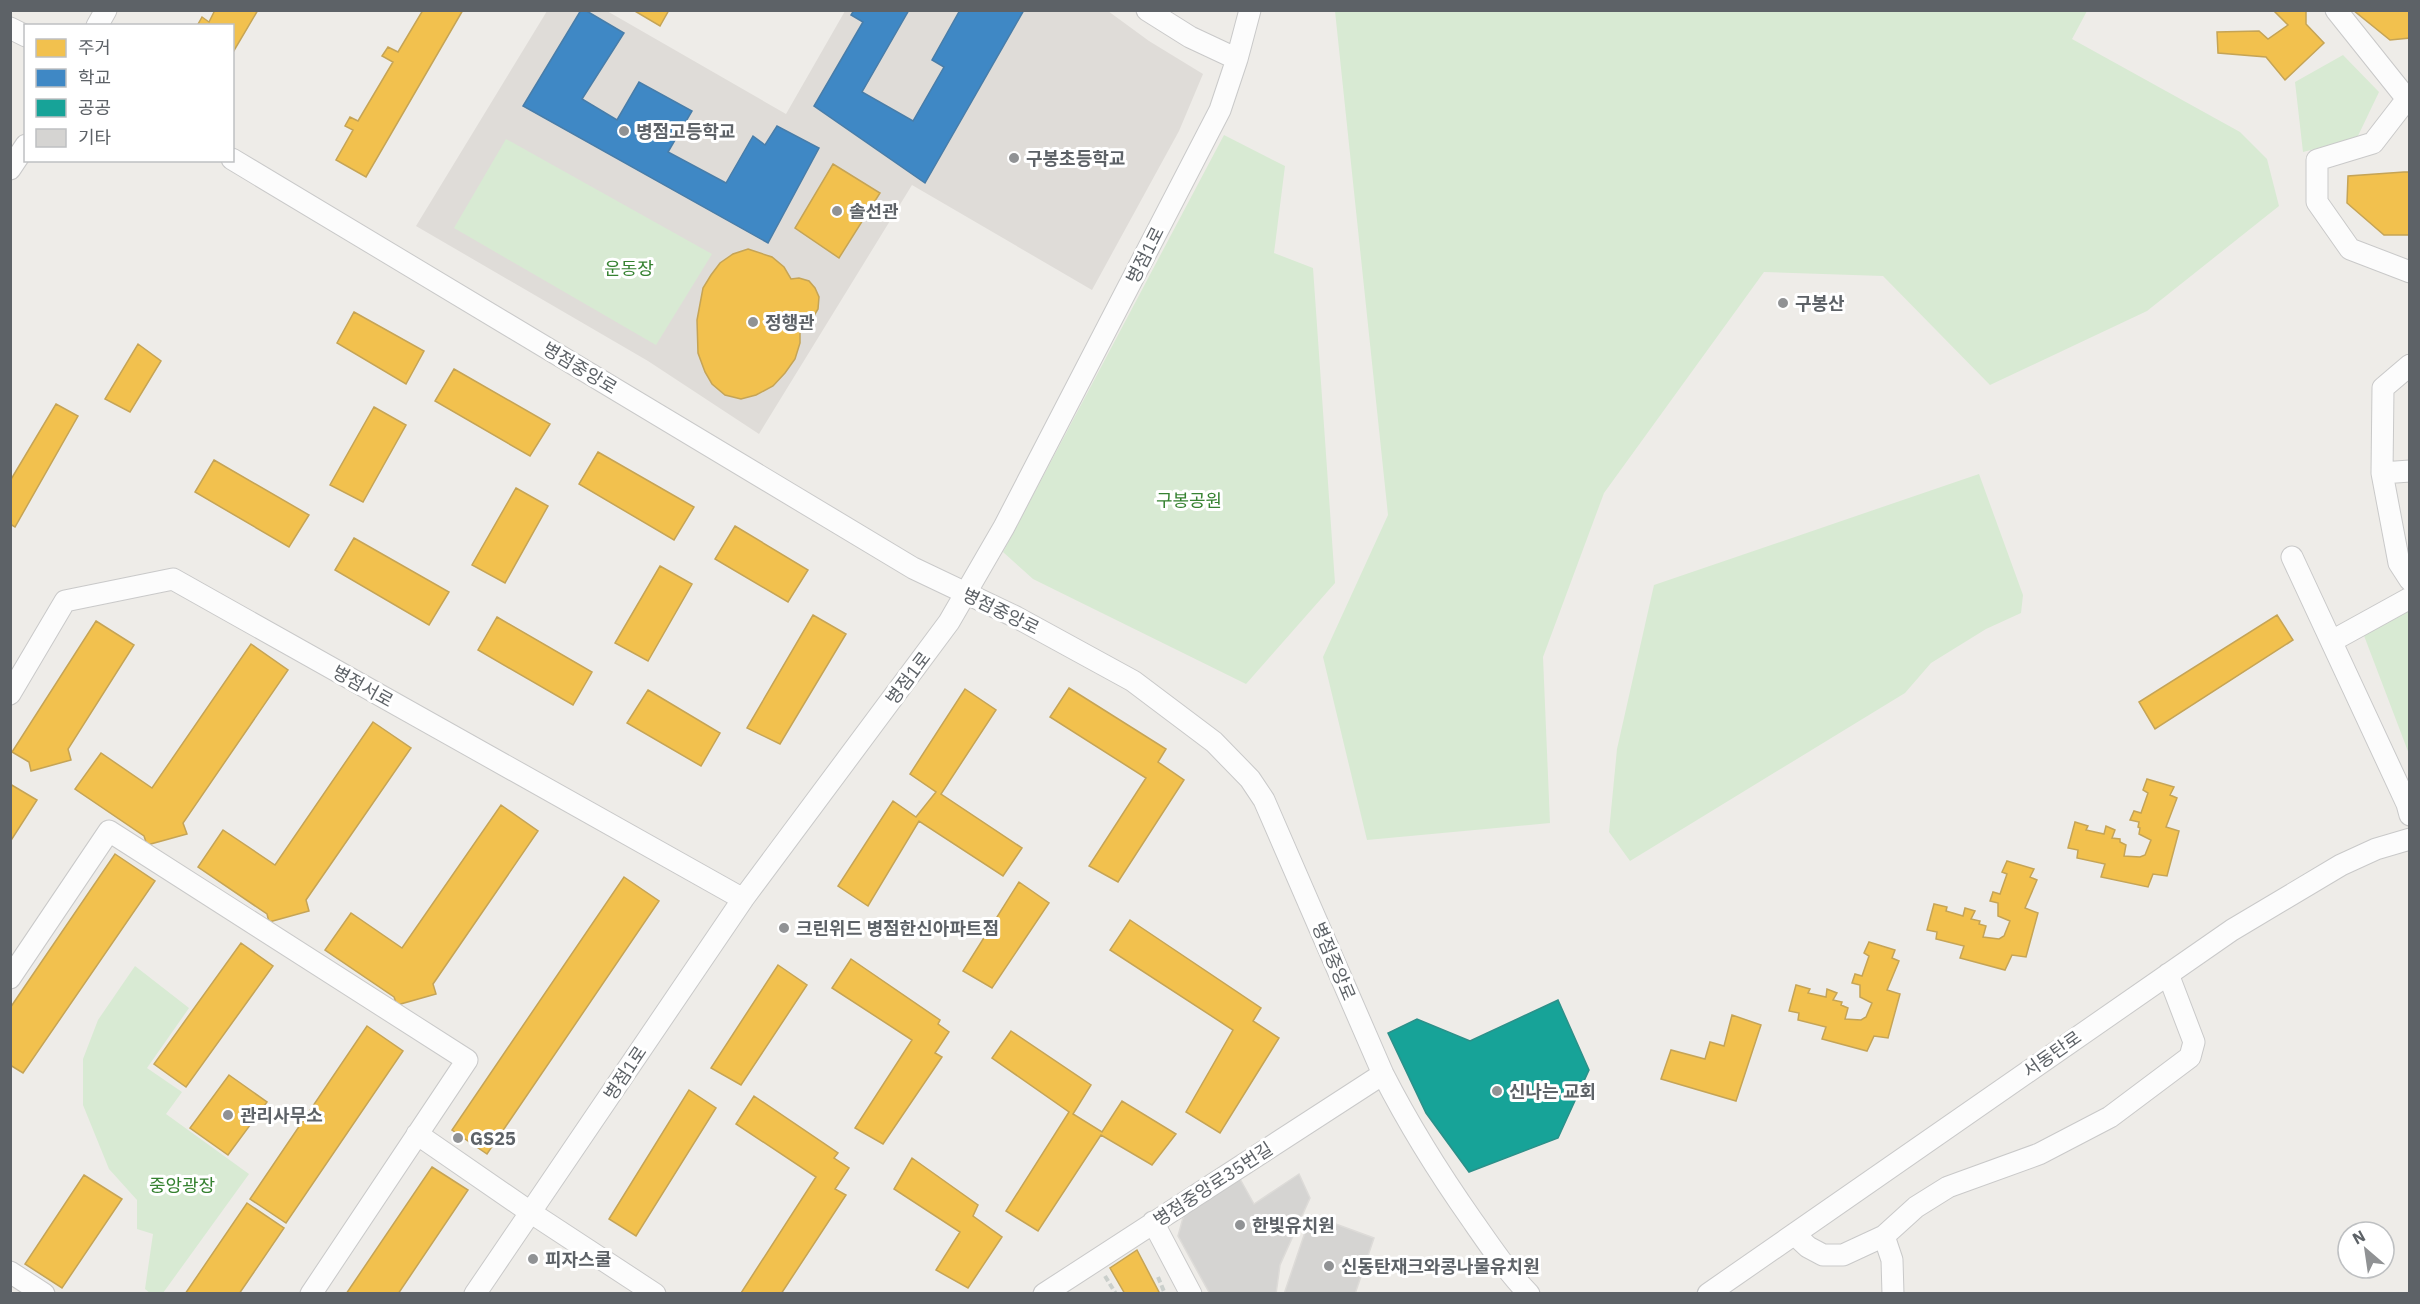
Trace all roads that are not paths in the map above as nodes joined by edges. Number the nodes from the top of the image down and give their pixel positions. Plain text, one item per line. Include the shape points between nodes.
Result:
1 (106, 10) edge
2 (1147, 10) edge
3 (1250, 10) edge
4 (2336, 10) edge
5 (99, 24) edge
6 (10, 28) edge
7 (24, 35) edge
8 (1237, 59) junction
9 (24, 148) edge
10 (234, 160) edge
11 (10, 169) edge
12 (2409, 272) edge
13 (2409, 365) edge
14 (2409, 471) edge
15 (2382, 473) junction
16 (2292, 557) dead end
17 (2409, 580) edge
18 (966, 594) junction
19 (2409, 598) edge
20 (2332, 641) junction
21 (10, 694) edge
22 (2409, 815) edge
23 (2409, 839) edge
24 (743, 899) junction
25 (2168, 974) junction
26 (10, 978) edge
27 (1383, 1074) junction
28 (417, 1134) junction
29 (530, 1212) junction
30 (1153, 1222) junction
31 (1794, 1234) junction
32 (1884, 1236) junction
33 (10, 1272) edge
34 (44, 1293) edge
35 (311, 1293) edge
36 (475, 1293) edge
37 (655, 1293) edge
38 (1044, 1293) edge
39 (1191, 1293) edge
40 (1529, 1293) edge
41 (1708, 1293) edge
42 (1893, 1293) edge

1 - 5 street
2 - 8 street via 1190,37
3 - 8 street, 병점1로
4 - 12 street via 2407,99 2373,143 2316,160 2317,202 2350,249
6 - 7 street
8 - 18 street, 병점1로 via 1220,110
9 - 11 street
10 - 18 street, 병점중앙로 via 913,568
13 - 15 street via 2383,388
14 - 15 street
15 - 17 street via 2399,563
16 - 20 street
18 - 24 street, 병점1로
18 - 27 street, 병점중앙로 via 1016,616 1133,681 1214,742 1239,766 1276,825
19 - 20 street
20 - 22 street
21 - 24 street, 병점서로 via 65,601 173,579
23 - 25 street, 서동탄로 via 2341,865 2232,930
24 - 29 street, 병점1로
25 - 31 street, 서동탄로
25 - 32 street via 2194,1042 2190,1057 2110,1117 2039,1154 1948,1187 1916,1207
26 - 28 street via 109,831 467,1060
27 - 30 street, 병점중앙로35번길
27 - 40 street, 병점중앙로 via 1403,1115 1449,1187 1511,1275
28 - 29 street
28 - 35 street
29 - 36 street, 병점1로
29 - 37 street
30 - 38 street, 병점중앙로35번길
30 - 39 street
31 - 32 street via 1823,1255 1843,1254
31 - 41 street, 서동탄로
32 - 42 street via 1892,1260
33 - 34 street

